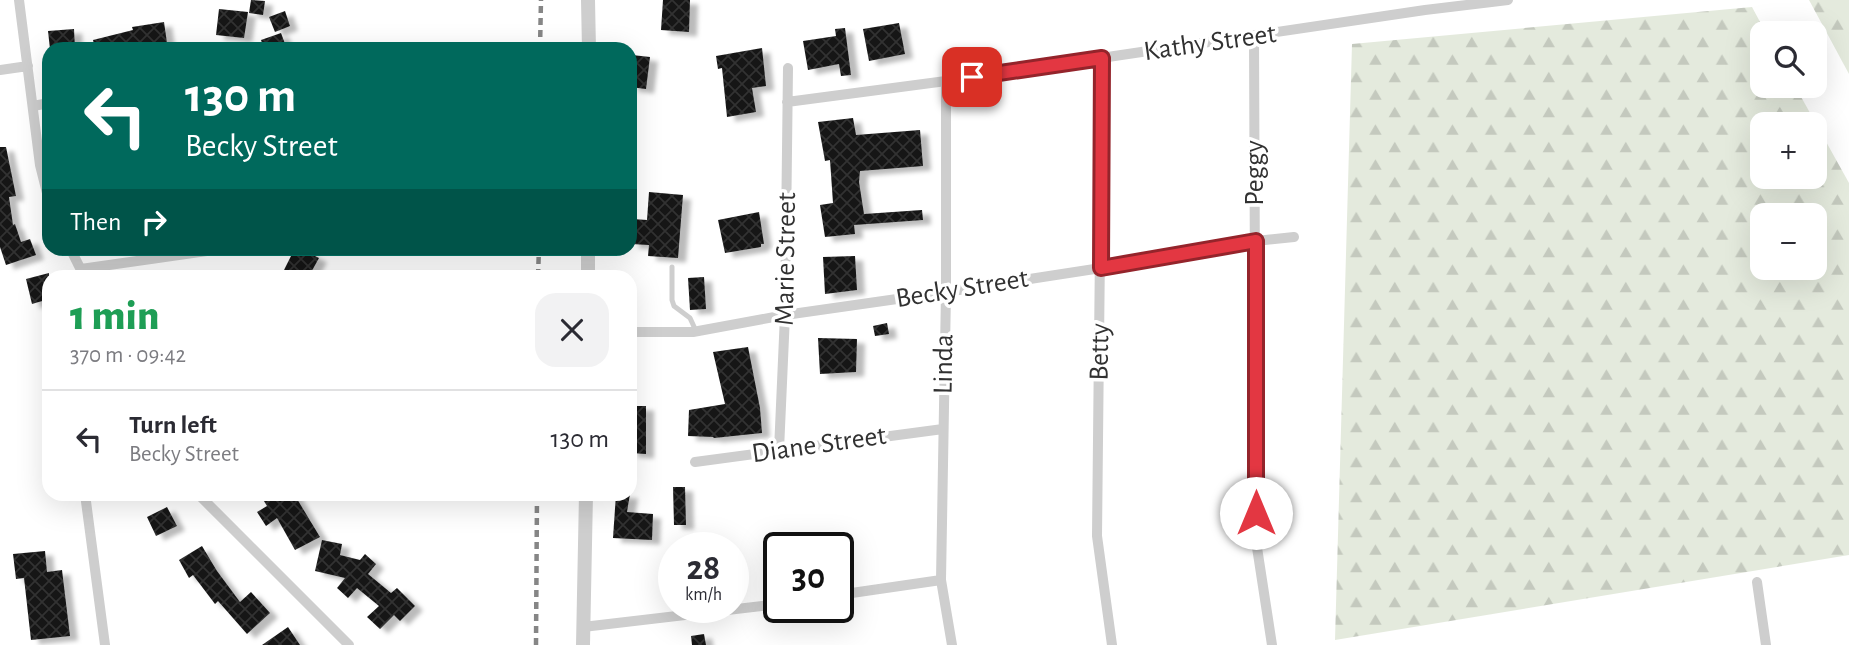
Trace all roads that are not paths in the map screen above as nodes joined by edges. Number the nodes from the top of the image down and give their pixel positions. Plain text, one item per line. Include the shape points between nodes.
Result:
1 (19, 0) edge
2 (588, 0) edge
3 (1508, 0) edge
4 (1254, 37) junction
5 (589, 42) edge
6 (1102, 58) junction
7 (28, 66) junction
8 (788, 68) dead end
9 (0, 70) edge
10 (946, 81) junction
11 (787, 102) junction
12 (42, 104) edge
13 (33, 106) junction
14 (42, 173) edge
15 (1294, 237) dead end
16 (1256, 241) junction
17 (182, 256) edge
18 (672, 267) dead end
19 (1101, 268) junction
20 (100, 270) edge
21 (946, 292) junction
22 (785, 315) junction
23 (696, 331) junction
24 (637, 332) edge
25 (943, 429) junction
26 (779, 450) junction
27 (695, 462) dead end
28 (86, 501) edge
29 (205, 501) edge
30 (586, 501) edge
31 (941, 580) junction
32 (1757, 582) dead end
33 (854, 593) edge
34 (763, 606) edge
35 (583, 627) junction
36 (105, 645) edge
37 (349, 645) edge
38 (583, 645) edge
39 (952, 645) edge
40 (1112, 645) edge
41 (1272, 645) edge
42 (1766, 645) edge

1 - 7 street
2 - 5 street
3 - 4 street, Kathy Street
4 - 6 street, Kathy Street
4 - 16 street, Peggy
6 - 10 street, Kathy Street
6 - 19 street, Betty
7 - 9 street
7 - 13 street
8 - 11 street, Marie Street
10 - 11 street, Kathy Street
10 - 21 street, Linda
11 - 22 street, Marie Street
12 - 13 street
13 - 14 street
15 - 16 street, Becky Street
16 - 19 street, Becky Street
16 - 41 street, Peggy via 1256,541
17 - 20 street
18 - 23 lane via 671,300
19 - 21 street, Becky Street
19 - 40 street, Betty via 1097,536
21 - 22 street, Becky Street
21 - 25 street, Linda
22 - 23 street, Becky Street
22 - 26 street, Marie Street
23 - 24 street, Becky Street
25 - 26 street, Diane Street
25 - 31 street, Linda
26 - 27 street, Diane Street
28 - 36 street
29 - 37 street
30 - 35 street
31 - 33 street
31 - 39 street, Linda
32 - 42 street
34 - 35 street
35 - 38 street

